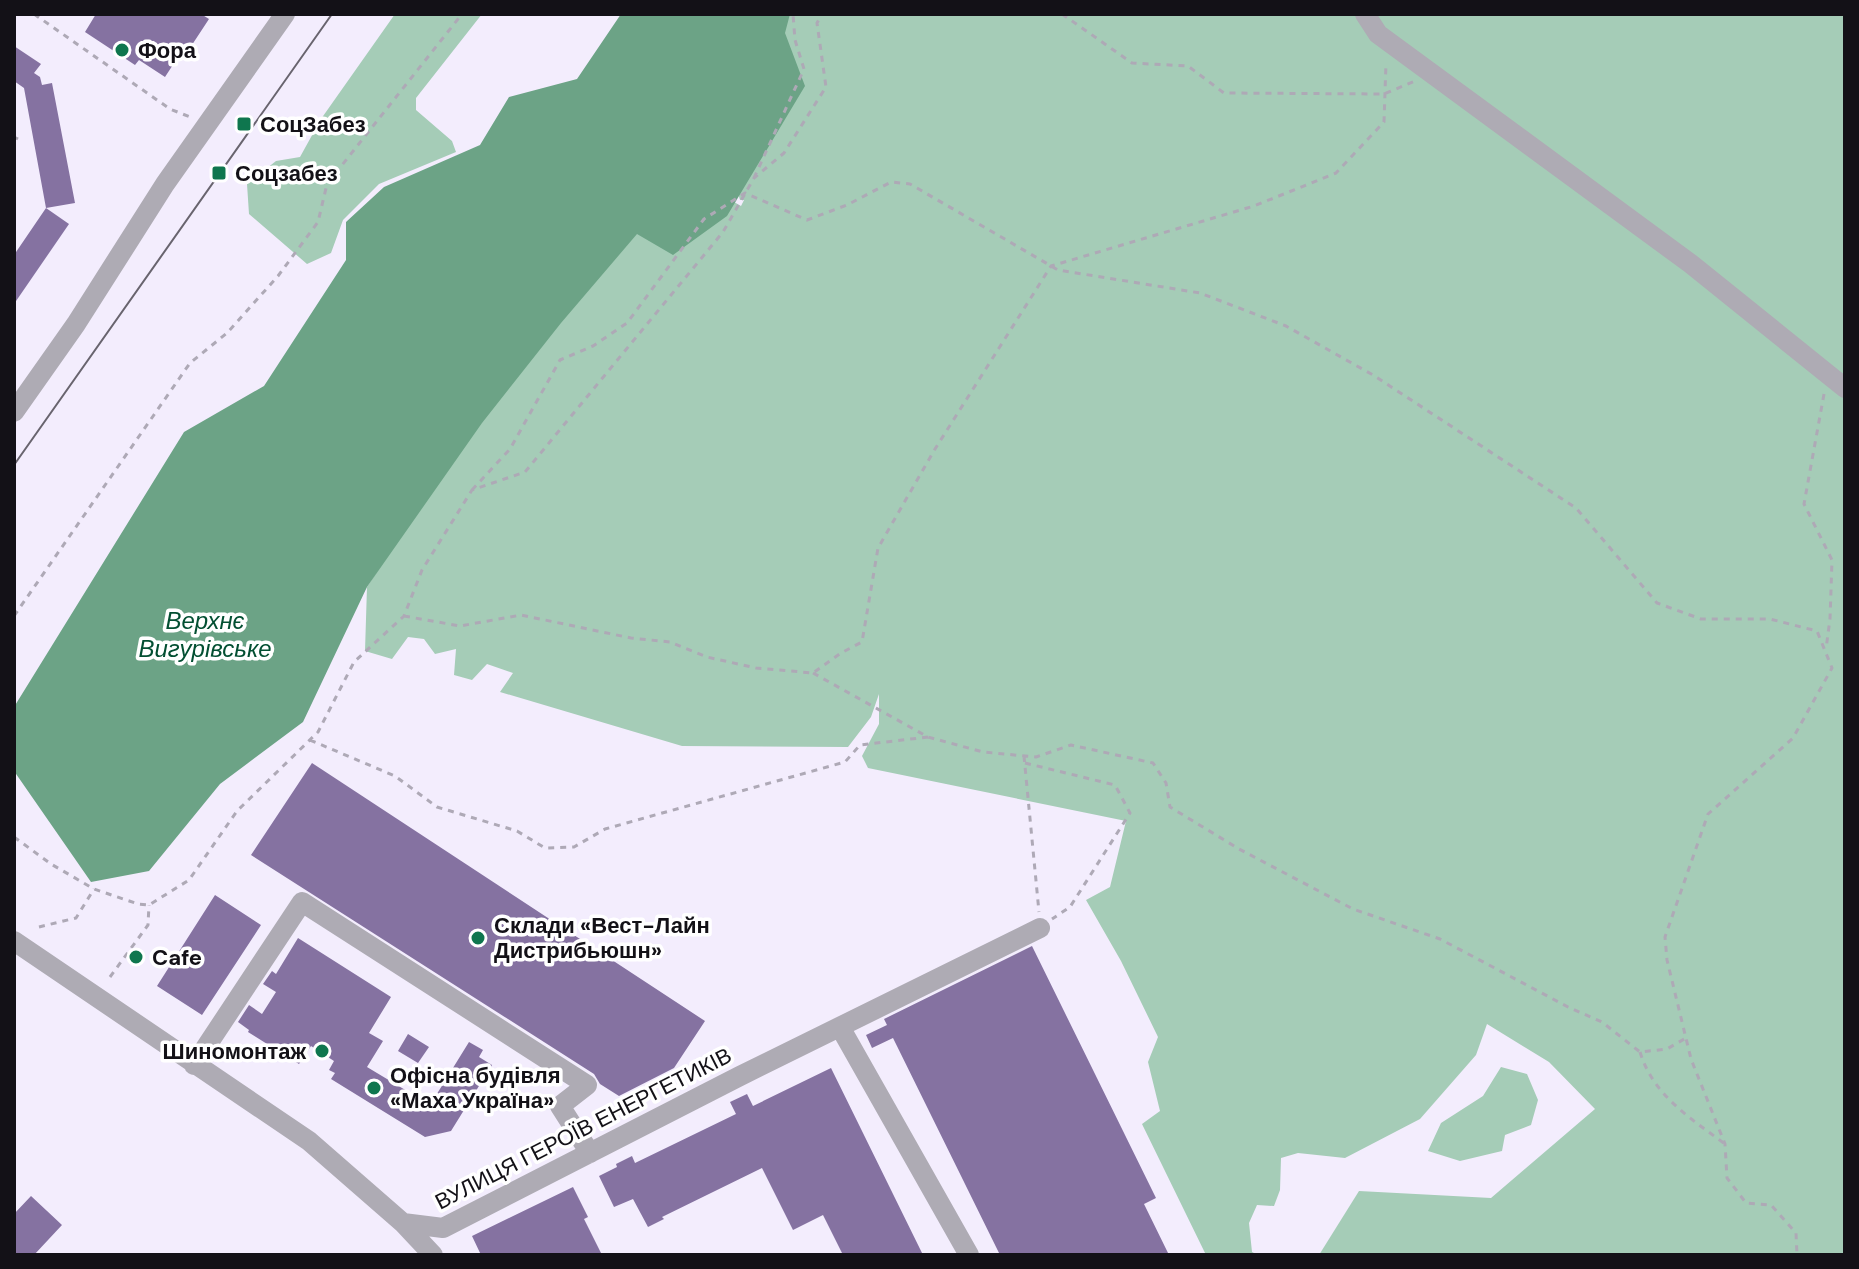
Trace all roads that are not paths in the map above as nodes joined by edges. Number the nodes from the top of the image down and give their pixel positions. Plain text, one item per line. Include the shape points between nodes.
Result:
1 (285, 14) edge
2 (1365, 14) edge
3 (1845, 388) edge
4 (14, 412) edge
5 (1040, 928) road end
6 (14, 941) edge
7 (840, 1027) junction
8 (194, 1065) junction
9 (590, 1153) junction
10 (403, 1223) junction
11 (433, 1255) edge
12 (969, 1255) edge

1 - 4 street
2 - 3 street via 1378,34 1691,264
5 - 7 street, ВУЛИЦЯ ГЕРОЇВ ЕНЕРГЕТИКІВ
6 - 8 street
7 - 9 street, ВУЛИЦЯ ГЕРОЇВ ЕНЕРГЕТИКІВ
7 - 12 street
8 - 9 street via 302,902 587,1085 560,1106
8 - 10 street via 309,1141
9 - 10 street, ВУЛИЦЯ ГЕРОЇВ ЕНЕРГЕТИКІВ via 443,1228
10 - 11 street

